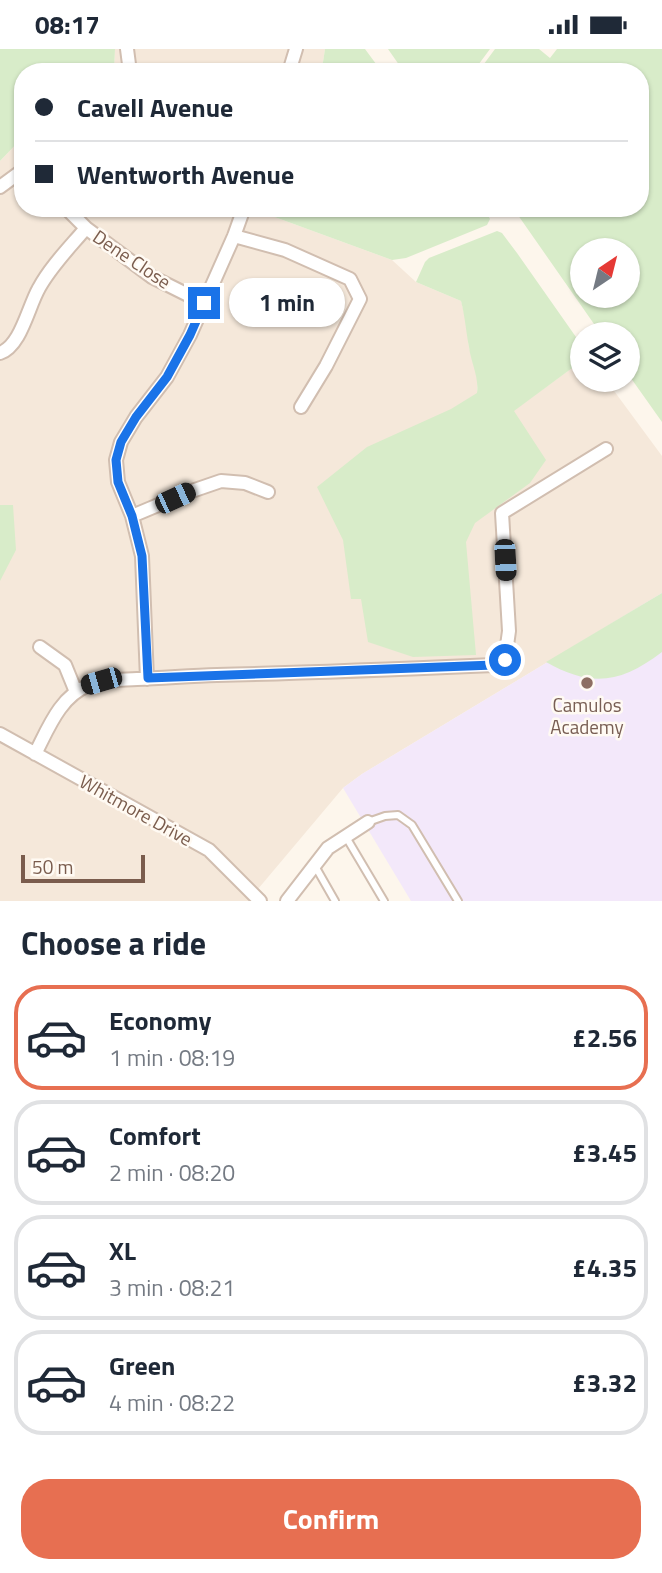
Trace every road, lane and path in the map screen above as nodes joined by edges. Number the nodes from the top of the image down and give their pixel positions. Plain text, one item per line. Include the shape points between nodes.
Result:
1 (75, 217) edge
2 (241, 217) edge
3 (86, 227) junction
4 (234, 236) junction
5 (204, 303) junction
6 (0, 353) edge
7 (301, 407) dead end
8 (606, 449) dead end
9 (268, 492) dead end
10 (132, 516) junction
11 (40, 647) dead end
12 (148, 678) junction
13 (76, 692) junction
14 (0, 734) edge
15 (35, 754) junction
16 (368, 822) joint
17 (346, 837) junction
18 (315, 866) junction
19 (260, 901) edge
20 (287, 901) edge
21 (335, 901) edge
22 (384, 901) edge
23 (458, 901) edge

1 - 3 street, Dene Close
2 - 4 street
3 - 5 street, Dene Close via 152,278
3 - 6 street via 39,288 15,342
4 - 5 street
4 - 7 street via 285,250 350,279 360,299
5 - 10 street via 167,377 121,442 116,460 118,482
8 - 12 street via 502,513 509,631 505,660 494,665
9 - 10 street via 245,483 221,481
10 - 12 street via 142,556
11 - 13 street via 65,665
12 - 13 street via 101,681
13 - 15 street via 52,721
14 - 15 street, Whitmore Drive
15 - 19 street, Whitmore Drive via 209,850
16 - 17 street
16 - 23 lane via 398,815 412,825
17 - 18 street via 328,848
17 - 22 lane
18 - 20 street
18 - 21 lane

